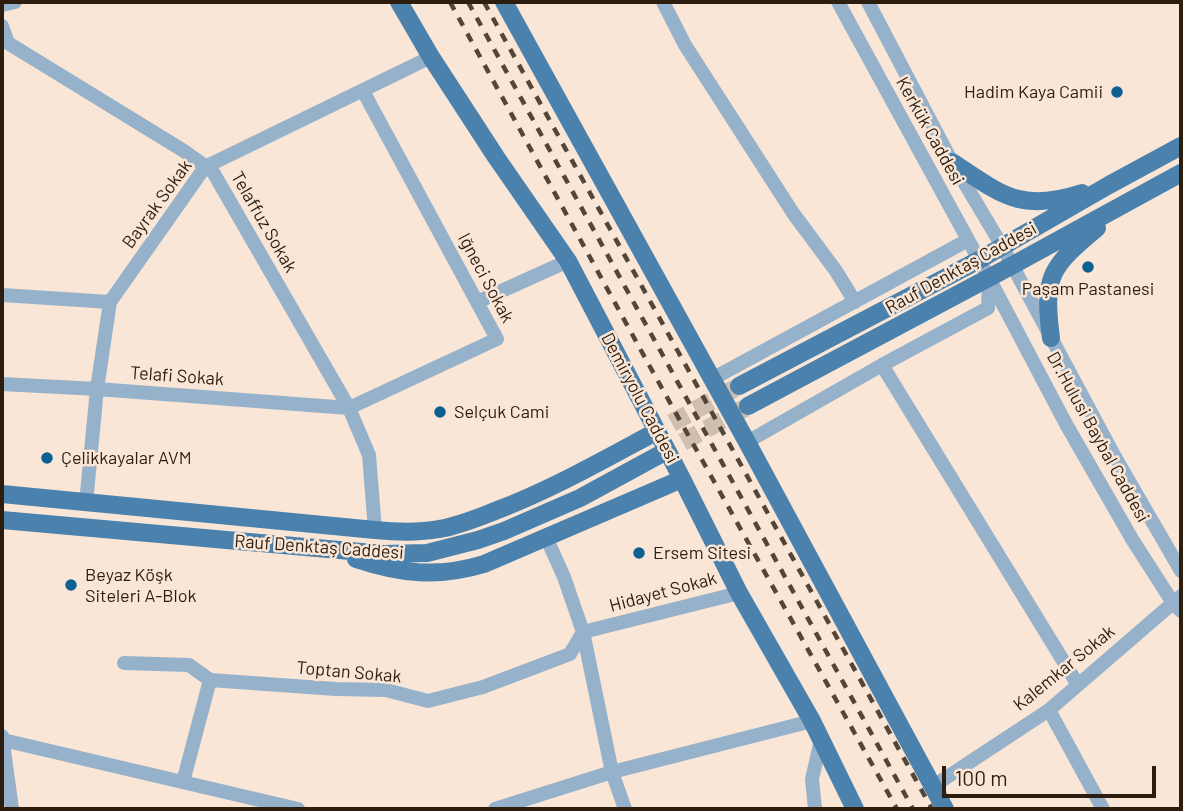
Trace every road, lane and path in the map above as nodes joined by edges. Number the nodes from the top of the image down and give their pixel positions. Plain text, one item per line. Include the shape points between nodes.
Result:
1 (15, 2) edge
2 (399, 2) edge
3 (504, 2) edge
4 (663, 2) edge
5 (838, 2) edge
6 (868, 2) edge
7 (2, 5) edge
8 (2, 26) edge
9 (431, 57) junction
10 (363, 91) junction
11 (1181, 146) edge
12 (952, 162) junction
13 (205, 167) junction
14 (1181, 173) edge
15 (1109, 185) junction
16 (1130, 201) junction
17 (968, 240) junction
18 (1002, 246) junction
19 (979, 260) junction
20 (568, 261) junction
21 (1013, 265) junction
22 (989, 278) junction
23 (2, 295) edge
24 (110, 302) junction
25 (477, 302) junction
26 (855, 302) junction
27 (1051, 338) junction
28 (882, 365) junction
29 (712, 379) junction
30 (2, 384) edge
31 (738, 386) tunnel mouth
32 (97, 389) junction
33 (748, 406) tunnel mouth
34 (349, 408) junction
35 (648, 436) tunnel mouth
36 (747, 442) junction
37 (659, 455) tunnel mouth
38 (682, 479) junction
39 (2, 494) edge
40 (86, 503) junction
41 (2, 520) edge
42 (375, 530) junction
43 (546, 537) junction
44 (330, 550) junction
45 (1181, 571) edge
46 (739, 593) junction
47 (1179, 603) edge
48 (590, 631) junction
49 (124, 663) dead end
50 (210, 680) junction
51 (1079, 685) junction
52 (1049, 710) junction
53 (812, 721) junction
54 (3, 738) edge
55 (821, 740) junction
56 (612, 772) junction
57 (183, 782) junction
58 (932, 787) junction
59 (12, 809) edge
60 (298, 809) edge
61 (495, 809) edge
62 (625, 809) edge
63 (816, 809) edge
64 (855, 809) edge
65 (945, 809) edge
66 (1103, 809) edge

1 - 7 street
2 - 9 main road, Demiryolu Caddesi
3 - 29 main road
4 - 26 street via 685,45
5 - 17 street, Kerkük Caddesi
6 - 12 street, Kerkük Caddesi
8 - 13 street, Telaffuz Sokak via 8,43
9 - 10 street, Bayrak Sokak
9 - 20 main road, Demiryolu Caddesi
10 - 13 street, Bayrak Sokak
10 - 25 street, Iğneci Sokak
11 - 15 main road, Rauf Denktaş Caddesi
12 - 15 main road via 1024,202 1067,198
12 - 18 street, Kerkük Caddesi
13 - 24 street, Bayrak Sokak
13 - 34 street, Telaffuz Sokak
14 - 16 main road, Rauf Denktaş Caddesi
15 - 18 main road, Rauf Denktaş Caddesi
16 - 21 main road, Rauf Denktaş Caddesi
16 - 27 main road via 1068,254 1054,272 1047,302
17 - 19 street, Kerkük Caddesi
17 - 26 street
18 - 19 main road, Rauf Denktaş Caddesi
18 - 21 street, Dr.Hulusi Baybal Caddesi
19 - 22 street, Kerkük Caddesi
19 - 31 main road, Rauf Denktaş Caddesi
20 - 25 street
20 - 38 main road, Demiryolu Caddesi
21 - 22 main road, Rauf Denktaş Caddesi
21 - 27 street, Dr.Hulusi Baybal Caddesi
22 - 28 street via 988,308
22 - 33 main road, Rauf Denktaş Caddesi
22 - 47 street, Dr.Hulusi Baybal Caddesi via 1132,539
23 - 24 street
24 - 32 street, Bayrak Sokak
25 - 34 street, Iğneci Sokak via 497,339
26 - 29 street
27 - 45 street, Dr.Hulusi Baybal Caddesi
28 - 36 street
28 - 51 street
29 - 36 main road
30 - 32 street, Telafi Sokak
32 - 34 street, Telafi Sokak
32 - 40 street, Bayrak Sokak
34 - 42 street, Telaffuz Sokak via 369,455
35 - 42 main road, Rauf Denktaş Caddesi via 537,495 462,523 417,532
36 - 58 main road
37 - 44 main road, Rauf Denktaş Caddesi via 556,509 478,540 427,553
38 - 43 main road
38 - 46 main road, Demiryolu Caddesi
39 - 40 main road, Rauf Denktaş Caddesi
40 - 42 main road, Rauf Denktaş Caddesi
41 - 44 main road, Rauf Denktaş Caddesi
43 - 44 main road via 484,564 439,573 388,569
43 - 48 street
46 - 48 street, Hidayet Sokak
46 - 53 main road, Demiryolu Caddesi
47 - 51 street, Kalemkar Sokak
48 - 50 street, Toptan Sokak via 570,654 483,687 428,701 386,690
48 - 56 street
49 - 50 street, Toptan Sokak via 190,665
50 - 57 street
51 - 52 street, Kalemkar Sokak
52 - 58 street, Kalemkar Sokak
52 - 66 street
53 - 55 main road, Demiryolu Caddesi
53 - 56 street
54 - 57 street
54 - 59 street
55 - 63 street via 812,779
55 - 64 main road, Demiryolu Caddesi
56 - 61 street
56 - 62 street
57 - 60 street
58 - 65 main road

